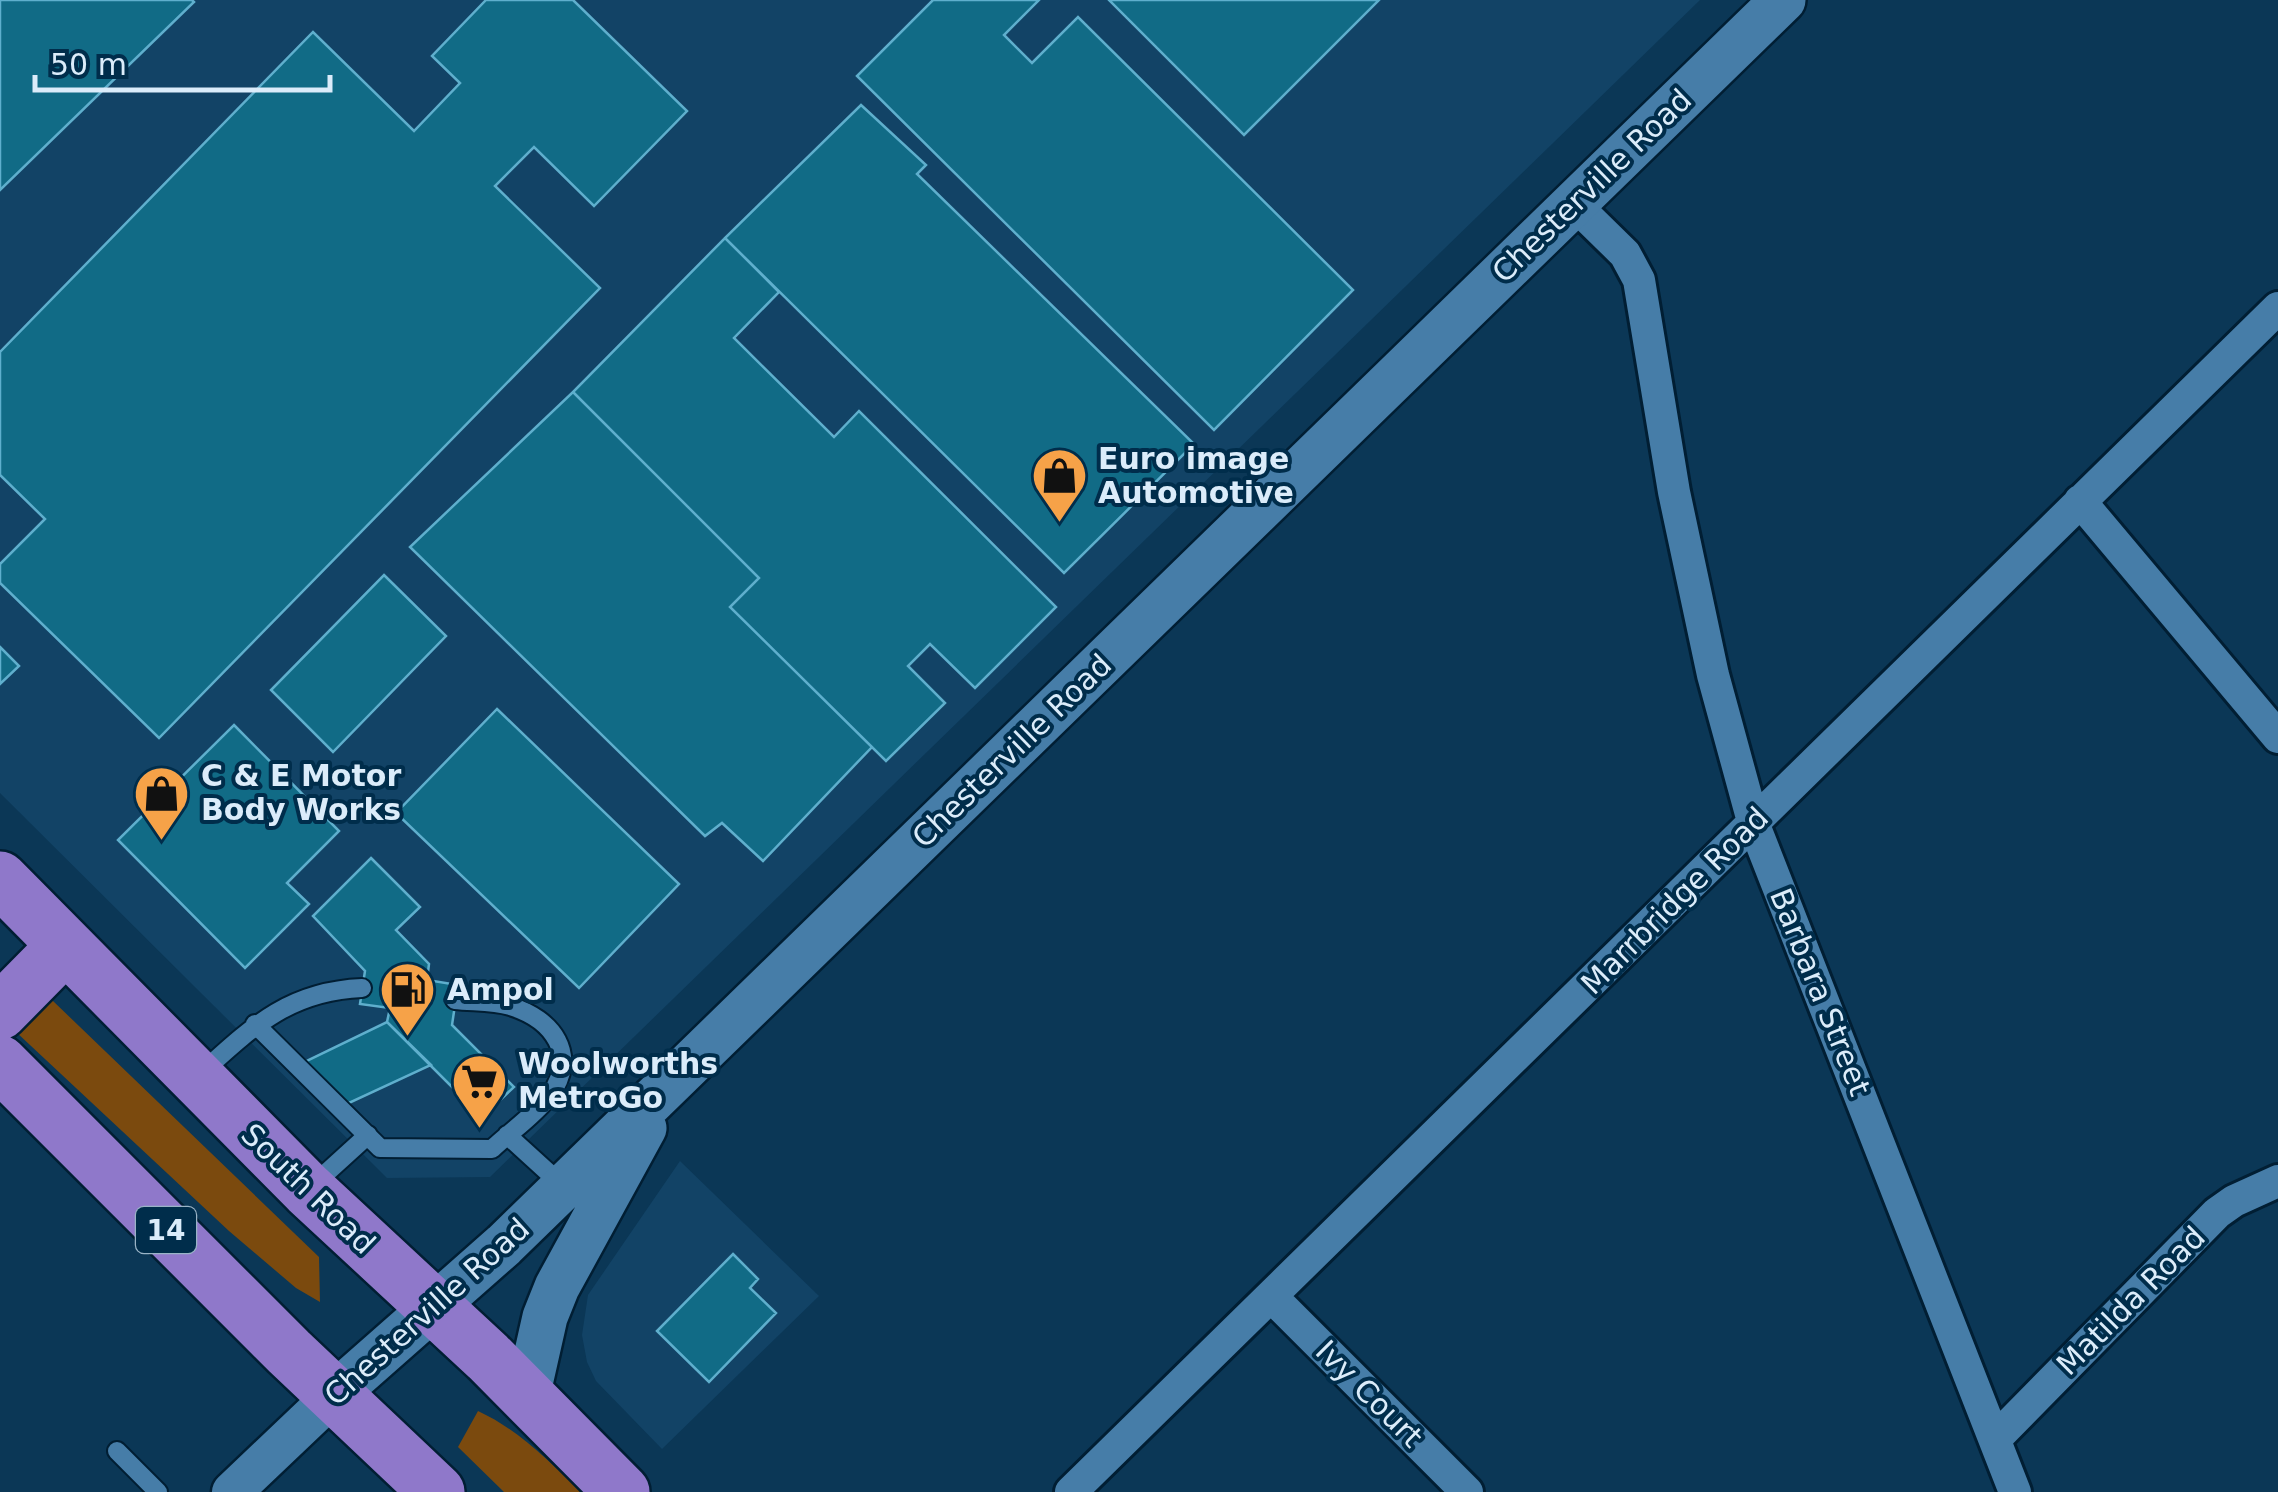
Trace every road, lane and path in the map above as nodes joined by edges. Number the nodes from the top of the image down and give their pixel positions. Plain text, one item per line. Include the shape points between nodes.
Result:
1 (1782, 0) edge
2 (1574, 204) junction
3 (2278, 308) edge
4 (2080, 501) junction
5 (2278, 737) edge
6 (1754, 825) junction
7 (0, 880) edge
8 (64, 947) junction
9 (362, 988) dead end
10 (456, 1000) dead end
11 (0, 1012) edge
12 (255, 1024) junction
13 (0, 1063) edge
14 (196, 1078) junction
15 (667, 1087) junction
16 (368, 1135) junction
17 (506, 1135) junction
18 (2278, 1181) edge
19 (564, 1187) junction
20 (308, 1190) junction
21 (1271, 1296) junction
22 (434, 1307) junction
23 (335, 1394) junction
24 (527, 1397) junction
25 (1996, 1438) junction
26 (117, 1451) dead end
27 (158, 1492) edge
28 (232, 1492) edge
29 (438, 1492) edge
30 (622, 1492) edge
31 (1072, 1492) edge
32 (1467, 1492) edge
33 (2016, 1492) edge

1 - 2 main road, Chesterville Road
2 - 6 street, Barbara Street via 1625,254 1639,280 1697,602
2 - 15 main road, Chesterville Road
3 - 4 street, Marrbridge Road
4 - 5 street
4 - 6 street, Marrbridge Road
6 - 21 street, Marrbridge Road
6 - 25 street, Barbara Street
7 - 8 highway, South Road
8 - 11 highway
8 - 14 highway, South Road
9 - 12 lane via 330,989
10 - 17 lane via 510,1006 539,1020 564,1049 552,1092
12 - 14 lane
12 - 16 lane
13 - 23 highway, 14
14 - 20 highway, South Road
15 - 19 main road, Chesterville Road
15 - 24 main road via 558,1286
16 - 17 lane via 380,1148 492,1149
16 - 20 lane
17 - 19 lane
18 - 25 street, Matilda Road via 2217,1213
19 - 22 main road, Chesterville Road
20 - 22 highway, South Road
21 - 31 street, Marrbridge Road
21 - 32 street, Ivy Court
22 - 23 main road, Chesterville Road
22 - 24 highway, South Road
23 - 28 street, Chesterville Road
23 - 29 highway, 14
24 - 30 highway, South Road
25 - 33 street, Barbara Street
26 - 27 lane

